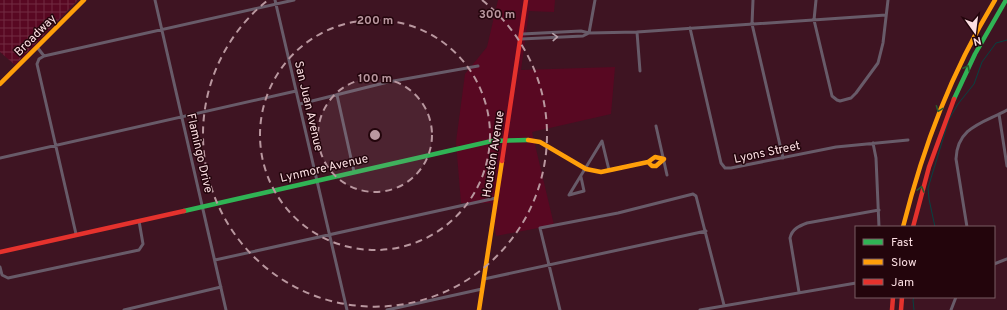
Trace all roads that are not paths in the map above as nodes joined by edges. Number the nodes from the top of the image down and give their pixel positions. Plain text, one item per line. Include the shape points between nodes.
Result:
1 (84, 0) edge
2 (155, 0) edge
3 (275, 0) edge
4 (294, 0) edge
5 (526, 0) edge
6 (595, 0) edge
7 (753, 0) edge
8 (816, 0) edge
9 (888, 0) edge
10 (995, 0) edge
11 (1006, 0) edge
12 (276, 4) junction
13 (886, 15) junction
14 (814, 20) junction
15 (752, 24) junction
16 (690, 28) junction
17 (162, 30) junction
18 (637, 32) junction
19 (589, 33) junction
20 (521, 37) junction
21 (38, 47) junction
22 (44, 56) junction
23 (478, 66) dead end
24 (640, 71) dead end
25 (0, 84) edge
26 (296, 91) junction
27 (337, 95) junction
28 (300, 104) junction
29 (1007, 110) edge
30 (999, 114) junction
31 (182, 117) junction
32 (656, 126) dead end
33 (908, 140) dead end
34 (506, 141) junction
35 (873, 143) junction
36 (56, 145) junction
37 (0, 158) edge
38 (782, 158) junction
39 (664, 159) junction
40 (648, 162) junction
41 (1007, 166) edge
42 (586, 169) junction
43 (609, 170) junction
44 (354, 172) junction
45 (667, 175) dead end
46 (581, 176) junction
47 (317, 180) junction
48 (497, 198) junction
49 (202, 206) junction
50 (879, 210) junction
51 (139, 221) junction
52 (879, 226) edge
53 (903, 226) edge
54 (913, 226) edge
55 (967, 226) edge
56 (706, 231) junction
57 (76, 234) junction
58 (329, 235) junction
59 (0, 252) edge
60 (1007, 259) edge
61 (215, 260) junction
62 (995, 264) edge
63 (549, 266) junction
64 (0, 267) edge
65 (484, 279) junction
66 (855, 283) edge
67 (221, 287) junction
68 (482, 289) junction
69 (799, 292) junction
70 (893, 298) edge
71 (902, 298) edge
72 (956, 298) edge
73 (724, 305) junction
74 (124, 310) edge
75 (226, 310) edge
76 (347, 310) edge
77 (387, 310) edge
78 (479, 310) edge
79 (560, 310) edge
80 (700, 310) edge
81 (892, 310) edge
82 (901, 310) edge
83 (950, 310) edge

1 - 21 main road, Broadway
2 - 17 street, Flamingo Drive
3 - 12 street, San Juan Avenue
4 - 12 street
5 - 20 main road, Houston Avenue
6 - 19 street
7 - 15 street
8 - 14 street
9 - 13 street
10 -> 53 main road via 964,54 941,104 918,166
54 -> 11 main road via 925,176 945,118 960,82
12 - 17 street
12 - 26 street, San Juan Avenue
13 - 14 street
13 - 14 street via 880,57 856,93 847,100 840,101 832,96
14 - 15 street
15 - 16 street
15 - 38 street
16 - 18 street
16 - 38 street, Lyons Street via 722,165 731,168
17 - 22 street
17 - 31 street, Flamingo Drive
18 - 19 street
18 - 24 street
19 - 20 street via 582,31
20 - 34 main road, Houston Avenue
21 - 22 street
21 - 25 main road, Broadway
22 - 36 street via 37,64
23 - 27 street via 407,78
26 - 28 street, San Juan Avenue
26 - 31 street
27 - 28 street
27 - 44 street
28 - 47 street, San Juan Avenue
29 - 30 street
30 - 41 street
30 - 55 street via 967,132 957,147 956,159
31 - 36 street
31 - 49 street, Flamingo Drive
32 - 39 street
33 - 35 street, Lyons Street
34 - 42 main road, Lynmore Avenue via 540,142
34 - 44 main road, Lynmore Avenue via 492,141
34 - 48 main road, Houston Avenue
35 - 38 street, Lyons Street via 836,147
35 - 50 street
36 - 37 street
36 - 57 street
39 - 40 main road, Lynmore Avenue via 656,156 651,157
39 - 40 main road, Lynmore Avenue via 656,166
39 - 45 street
40 - 43 main road, Lynmore Avenue
42 - 43 main road, Lynmore Avenue via 601,172
42 - 43 street via 602,141
42 - 46 street
44 - 47 main road, Lynmore Avenue
46 - 46 street via 573,189 569,195 584,191
47 - 49 main road, Lynmore Avenue
47 - 58 street, San Juan Avenue
48 - 58 street
48 - 65 main road, Houston Avenue
49 - 51 main road, Lynmore Avenue
49 - 61 street, Flamingo Drive
50 - 52 street
50 - 69 street via 807,223 793,231 790,238
51 - 57 main road, Lynmore Avenue
51 - 64 street via 143,244 139,250 11,278 4,277
56 - 63 street
56 - 63 street via 695,195 540,228
56 - 73 street
57 - 59 main road, Lynmore Avenue
58 - 61 street
58 - 76 street, San Juan Avenue
60 - 62 street
61 - 67 street, Flamingo Drive
63 - 65 street
63 - 79 street
65 - 68 main road, Houston Avenue
66 - 69 street
67 - 74 street
67 - 75 street, Flamingo Drive
68 - 77 street
68 - 78 main road, Houston Avenue
69 - 73 street
70 - 81 main road
71 - 82 main road
72 - 83 street
73 - 80 street

